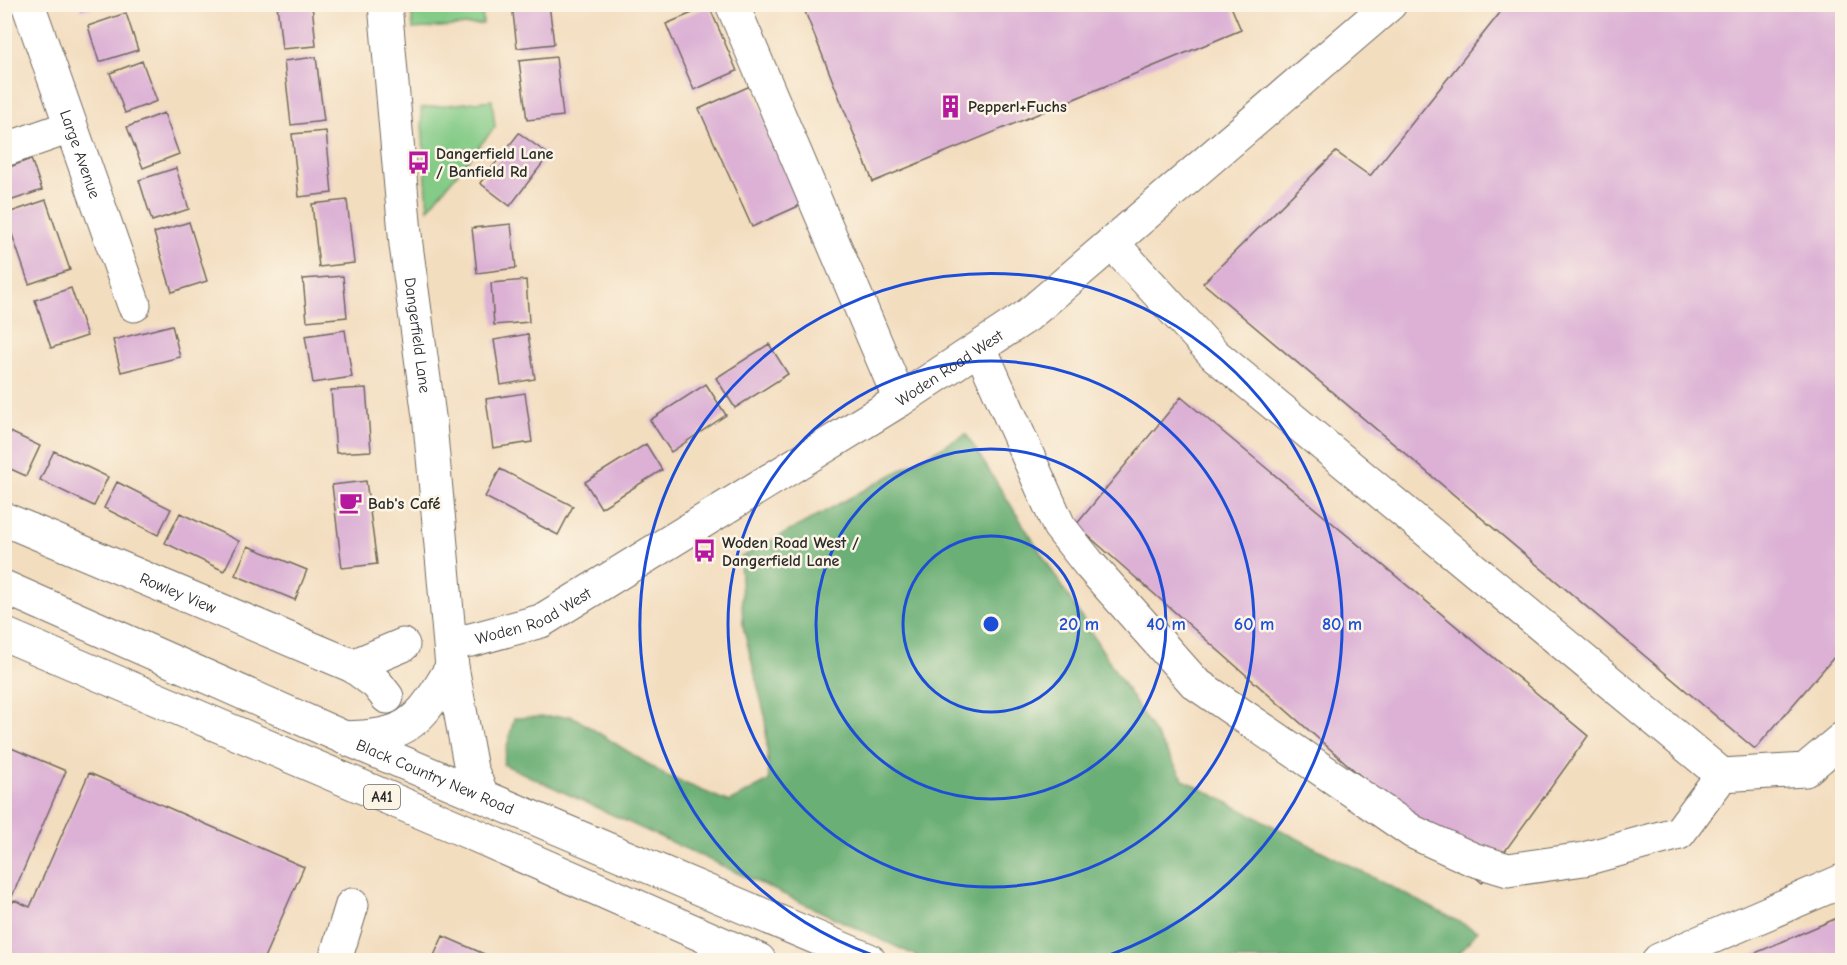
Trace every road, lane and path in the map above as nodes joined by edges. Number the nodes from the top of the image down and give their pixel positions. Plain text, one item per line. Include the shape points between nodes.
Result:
1 (28, 4) edge
2 (385, 4) edge
3 (732, 4) edge
4 (1390, 4) edge
5 (70, 127) junction
6 (4, 150) edge
7 (1112, 243) junction
8 (134, 305) dead end
9 (980, 348) junction
10 (900, 400) junction
11 (4, 519) edge
12 (4, 587) edge
13 (4, 634) edge
14 (403, 645) dead end
15 (452, 654) junction
16 (353, 666) junction
17 (387, 697) dead end
18 (345, 738) junction
19 (1842, 739) edge
20 (1722, 775) junction
21 (482, 795) junction
22 (1842, 881) edge
23 (352, 905) dead end
24 (335, 960) edge
25 (759, 960) edge
26 (868, 960) edge
27 (1659, 960) edge

1 - 5 main road, Large Avenue
2 - 15 main road, Dangerfield Lane via 406,245 430,424
3 - 10 main road
4 - 7 main road, Woden Road West
5 - 6 main road
5 - 8 main road, Large Avenue
7 - 9 main road, Woden Road West via 1027,316
7 - 20 main road via 1215,355
9 - 10 main road, Woden Road West
9 - 20 main road via 1059,526 1179,666 1195,683 1413,832 1472,859 1508,870 1584,859 1679,833
10 - 15 main road, Woden Road West via 541,621 471,640
11 - 16 main road, Rowley View
12 - 18 main road, Black Country New Road / A41
13 - 25 main road, A41
14 - 16 main road
15 - 18 main road via 428,706 416,717 390,733
15 - 21 main road, Dangerfield Lane via 471,769
16 - 17 main road, Rowley View
18 - 21 main road, Black Country New Road / A41
19 - 20 main road via 1805,770
21 - 26 main road, Black Country New Road / A41
22 - 27 main road
23 - 24 main road

